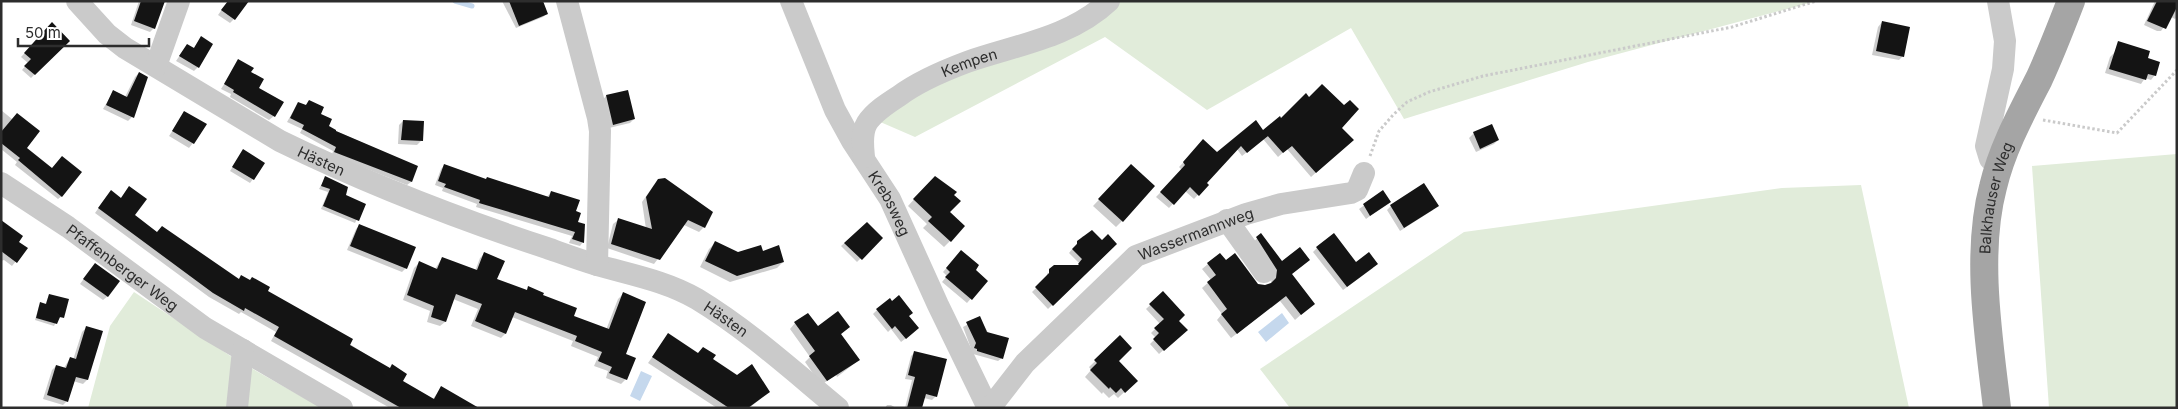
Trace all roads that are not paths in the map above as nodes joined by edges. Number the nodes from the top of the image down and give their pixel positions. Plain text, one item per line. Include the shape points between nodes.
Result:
1 (77, 1) edge
2 (179, 1) edge
3 (567, 1) edge
4 (791, 1) edge
5 (1109, 1) edge
6 (1998, 1) edge
7 (2071, 1) edge
8 (156, 66) junction
9 (864, 157) junction
10 (1999, 167) junction
11 (1364, 173) road end
12 (1, 183) edge
13 (1227, 220) junction
14 (597, 265) junction
15 (1264, 272) dead end
16 (243, 350) junction
17 (237, 408) edge
18 (342, 408) edge
19 (838, 408) edge
20 (989, 408) edge
21 (1996, 408) edge

1 - 8 street, Hästen via 107,34
2 - 8 street
3 - 14 street via 600,131
4 - 9 street, Krebsweg via 835,110
5 - 9 street, Kempen via 1085,20 1060,32 968,62 905,91 866,124
6 - 10 street via 2004,41 2003,69 1986,146 1990,159
7 - 10 main road, Balkhauser Weg
8 - 14 street, Hästen via 280,142 306,154 393,192
9 - 20 street, Krebsweg via 890,199
10 - 21 main road, Balkhauser Weg via 1988,214 1985,263 1987,324
11 - 13 street, Wassermannweg via 1359,187 1351,193 1281,204
12 - 16 street, Pfaffenberger Weg via 68,227 205,328
13 - 15 street
13 - 20 street, Wassermannweg via 1136,256 1025,363
14 - 19 street, Hästen via 658,281 697,299 758,342
16 - 17 street
16 - 18 street, Pfaffenberger Weg

